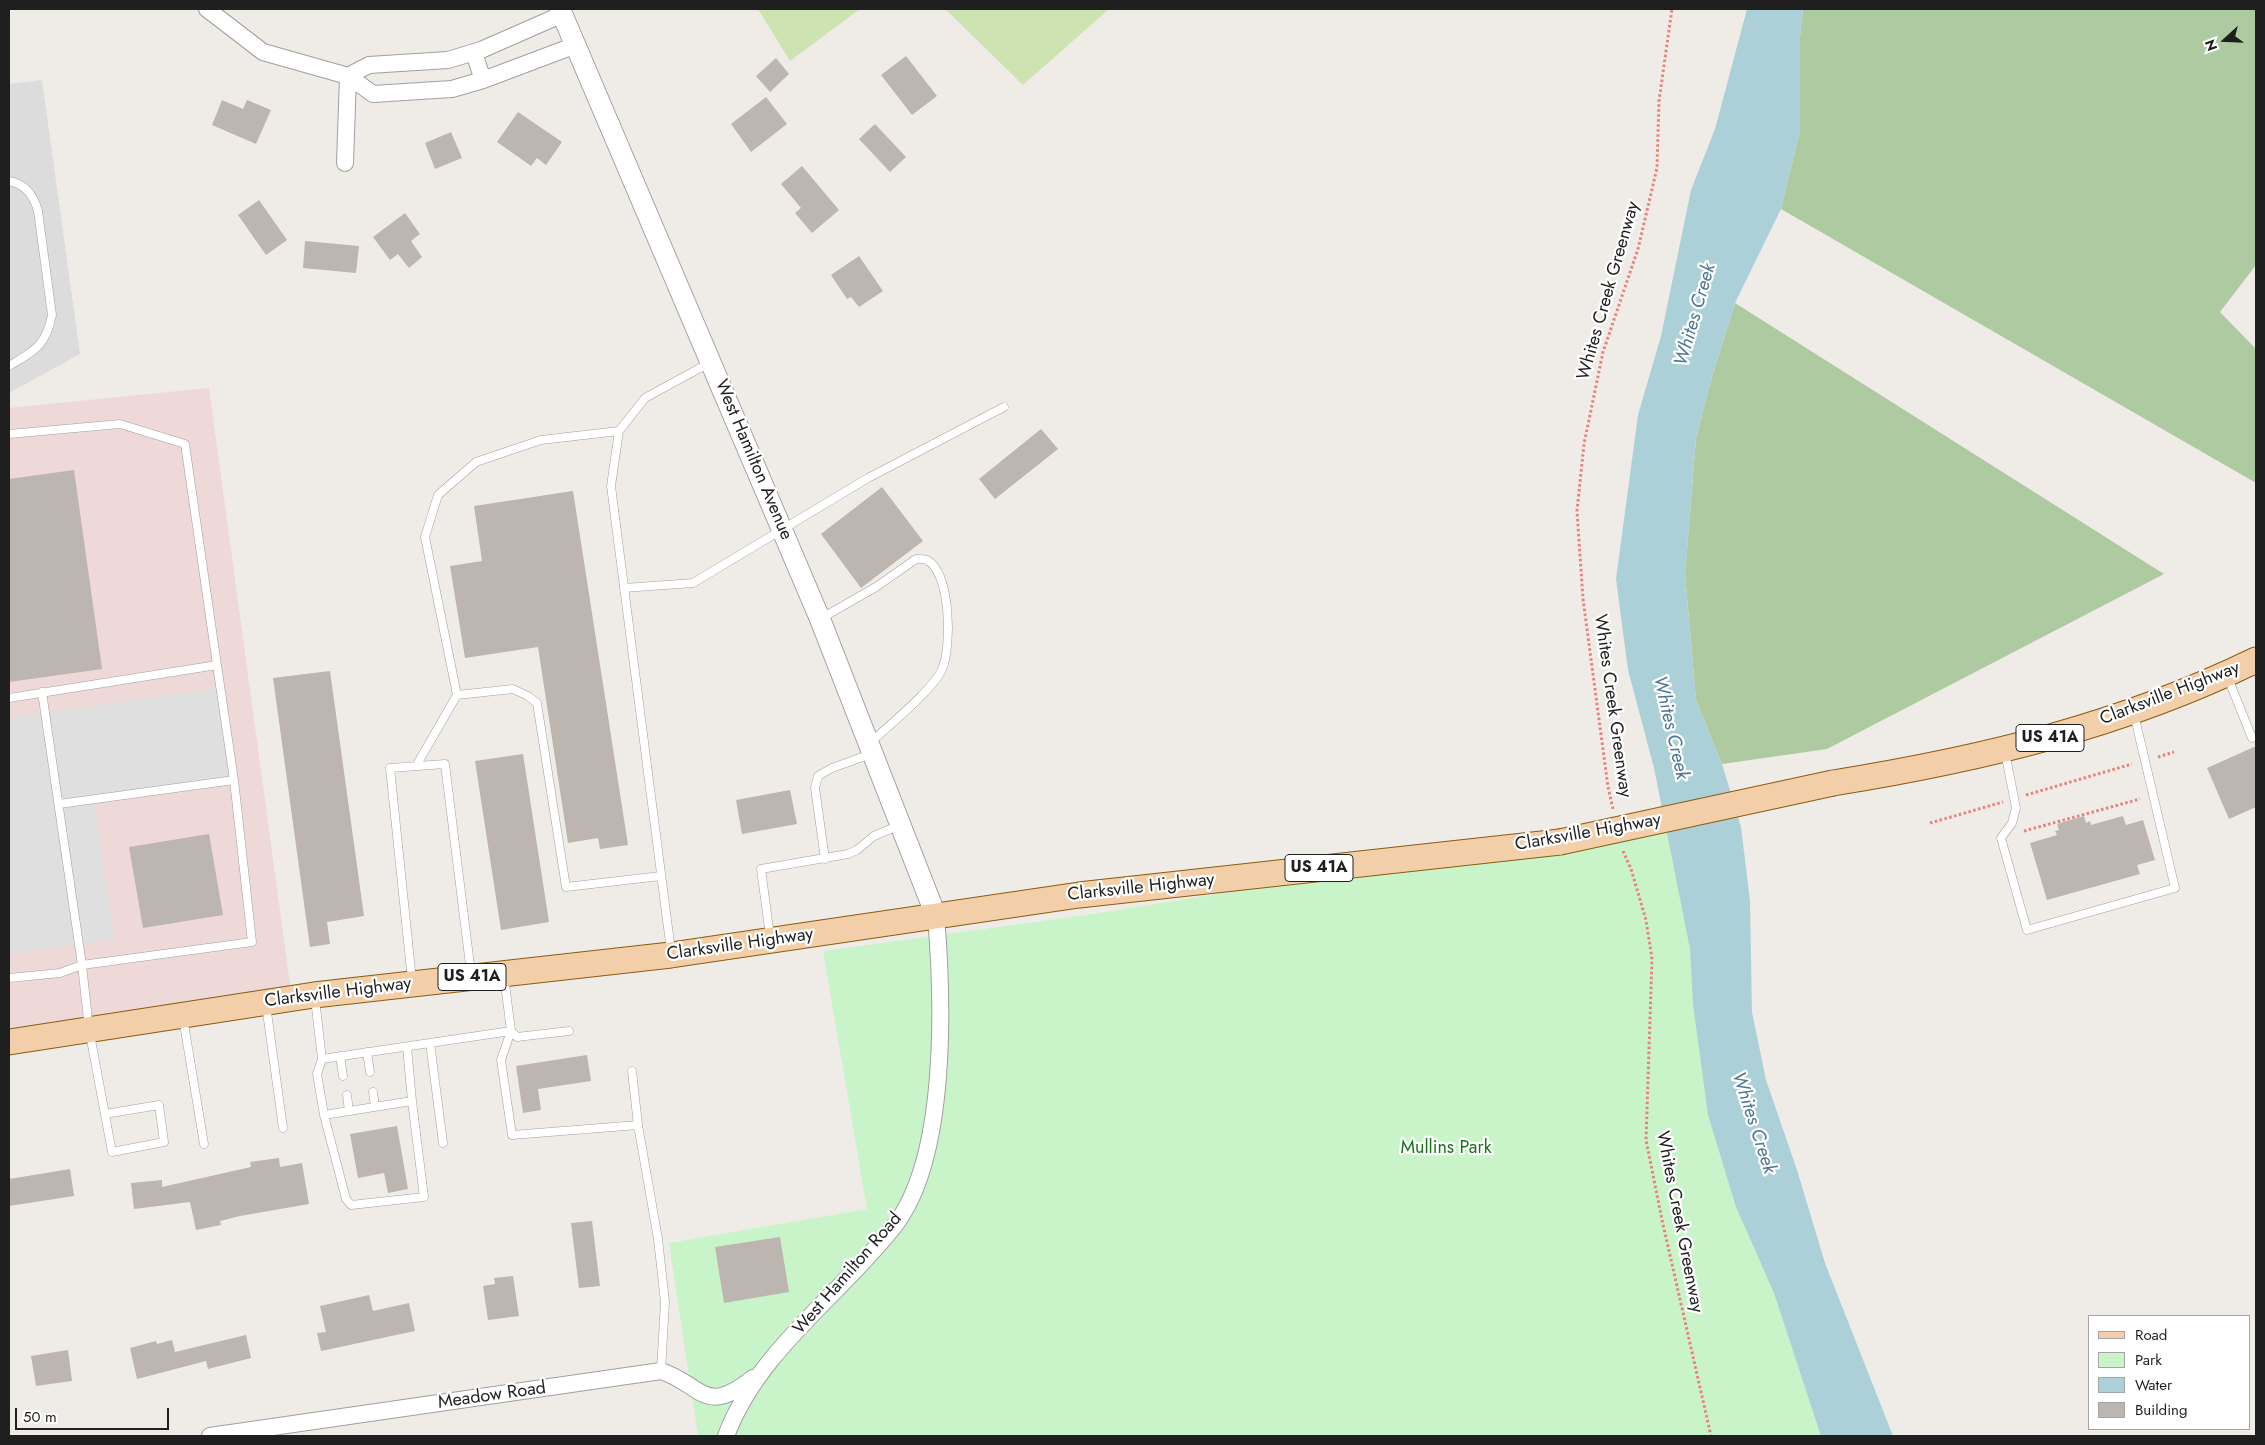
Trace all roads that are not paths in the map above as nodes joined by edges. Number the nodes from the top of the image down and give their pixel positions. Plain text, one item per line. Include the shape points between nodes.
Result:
1 (207, 9) edge
2 (561, 11) edge
3 (576, 45) junction
4 (474, 53) junction
5 (348, 76) junction
6 (483, 80) junction
7 (345, 164) dead end
8 (9, 181) edge
9 (712, 361) junction
10 (9, 366) edge
11 (1004, 407) dead end
12 (619, 431) junction
13 (9, 434) edge
14 (782, 528) junction
15 (624, 588) junction
16 (820, 619) junction
17 (2256, 660) edge
18 (217, 665) junction
19 (2226, 674) junction
20 (42, 692) junction
21 (457, 695) junction
22 (9, 698) edge
23 (2133, 711) junction
24 (2252, 738) dead end
25 (872, 748) junction
26 (2005, 750) junction
27 (416, 766) junction
28 (234, 780) junction
29 (58, 804) junction
30 (901, 825) junction
31 (825, 859) junction
32 (661, 876) junction
33 (936, 916) junction
34 (770, 940) junction
35 (671, 955) junction
36 (82, 965) junction
37 (504, 974) junction
38 (9, 978) edge
39 (471, 978) junction
40 (412, 984) junction
41 (314, 996) junction
42 (265, 1003) junction
43 (182, 1015) junction
44 (89, 1029) junction
45 (511, 1031) junction
46 (569, 1031) dead end
47 (9, 1042) edge
48 (430, 1043) junction
49 (407, 1046) junction
50 (367, 1052) junction
51 (340, 1056) junction
52 (322, 1059) junction
53 (632, 1071) dead end
54 (370, 1072) dead end
55 (344, 1076) dead end
56 (373, 1092) dead end
57 (346, 1095) dead end
58 (412, 1101) junction
59 (376, 1107) junction
60 (349, 1111) junction
61 (105, 1114) junction
62 (324, 1115) junction
63 (638, 1125) junction
64 (283, 1128) dead end
65 (443, 1143) dead end
66 (204, 1144) dead end
67 (761, 1371) junction
68 (661, 1372) junction
69 (210, 1436) edge
70 (726, 1436) edge

1 - 5 street via 263,52
2 - 3 street, West Hamilton Avenue
2 - 4 street
3 - 6 street
3 - 9 street, West Hamilton Avenue
4 - 5 street via 448,60 370,65
4 - 6 street
5 - 6 street via 373,94 452,89
5 - 7 street
8 - 10 lane via 26,189 35,198 52,315 43,343
9 - 12 lane via 645,398
9 - 14 street, West Hamilton Avenue
11 - 14 lane via 868,478
12 - 15 lane via 611,486
12 - 21 lane via 541,440 476,462 438,495 425,537
13 - 18 lane via 120,424 185,444
14 - 15 lane via 692,583
14 - 16 street, West Hamilton Avenue
15 - 32 lane
16 - 25 street, West Hamilton Avenue
16 - 25 lane via 876,587 916,558 927,560 938,574 947,601 947,648 942,670
17 - 19 main road, Clarksville Highway / US 41A
18 - 20 lane
18 - 28 lane
19 - 23 main road, Clarksville Highway / US 41A
19 - 24 lane
20 - 22 lane
20 - 29 lane
21 - 27 lane
21 - 32 lane via 513,689 537,704 566,887
23 - 26 main road, Clarksville Highway / US 41A
23 - 26 lane via 2175,888 2027,930 2001,838 2015,816
25 - 30 street, West Hamilton Avenue
25 - 31 lane via 818,776 815,788
26 - 33 main road, Clarksville Highway / US 41A, bridge via 1915,770 1833,783 1560,842 1078,894
27 - 39 lane via 445,764
27 - 40 lane via 390,768
28 - 29 lane
28 - 36 lane via 252,942
29 - 36 lane
30 - 31 lane via 874,836 857,850
30 - 33 street, West Hamilton Avenue
31 - 34 lane via 761,869
32 - 35 lane
33 - 34 main road, Clarksville Highway / US 41A
33 - 67 street, West Hamilton Road via 940,1016 936,1110 913,1194 896,1225
34 - 35 main road, Clarksville Highway / US 41A
35 - 37 main road, Clarksville Highway / US 41A
36 - 38 lane via 60,972
36 - 44 lane
37 - 39 main road, Clarksville Highway / US 41A
37 - 45 lane
39 - 40 main road, Clarksville Highway / US 41A
40 - 41 main road, Clarksville Highway / US 41A
41 - 42 main road, Clarksville Highway / US 41A
41 - 52 lane
42 - 43 main road, Clarksville Highway / US 41A
42 - 64 lane
43 - 44 main road, Clarksville Highway / US 41A
43 - 66 lane
44 - 47 main road, Clarksville Highway / US 41A
44 - 61 lane
45 - 46 lane via 518,1037
45 - 48 lane
45 - 63 lane via 501,1060 512,1135
48 - 49 lane
48 - 65 lane
49 - 50 lane
49 - 58 lane
50 - 51 lane
50 - 54 lane
51 - 52 lane
51 - 55 lane
52 - 62 lane via 317,1074
53 - 63 lane
56 - 59 lane
57 - 60 lane
58 - 59 lane
58 - 62 lane via 424,1197 352,1205 346,1199
59 - 60 lane
60 - 62 lane
61 - 61 lane via 112,1152 164,1142 159,1105
63 - 68 lane via 658,1239 665,1302
67 - 68 street via 732,1393 714,1397 701,1395 677,1377
67 - 70 street, West Hamilton Road via 742,1400
68 - 69 street, Meadow Road

